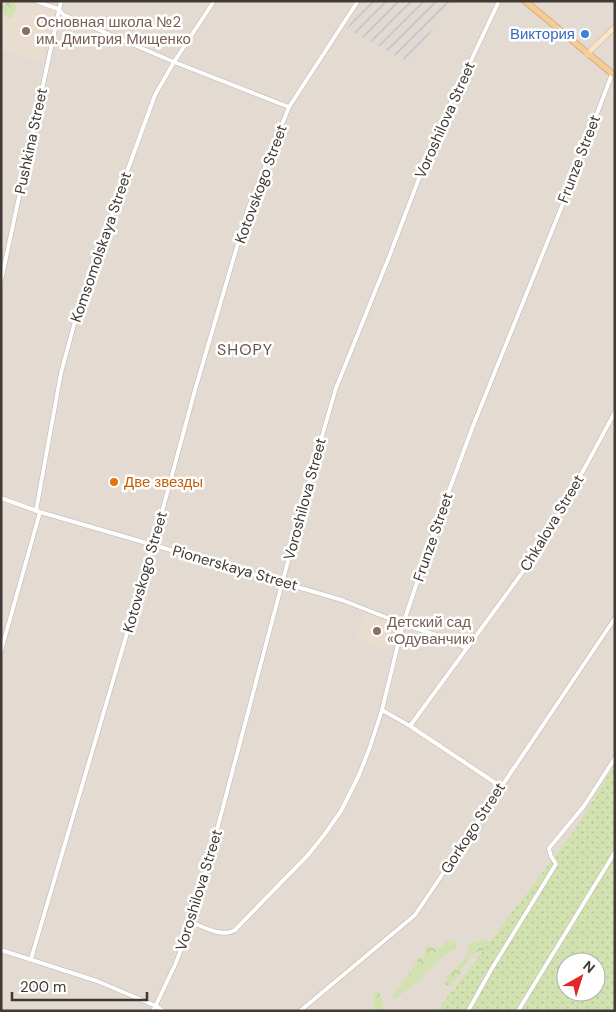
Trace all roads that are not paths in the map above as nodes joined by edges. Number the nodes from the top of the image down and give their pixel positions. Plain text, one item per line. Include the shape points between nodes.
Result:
1 (36, 1) edge
2 (61, 1) edge
3 (214, 1) edge
4 (358, 1) edge
5 (499, 1) edge
6 (525, 1) edge
7 (58, 9) junction
8 (615, 27) edge
9 (587, 54) junction
10 (174, 62) junction
11 (613, 75) edge
12 (289, 107) junction
13 (1, 281) edge
14 (615, 412) edge
15 (1, 498) edge
16 (38, 512) junction
17 (153, 545) junction
18 (283, 582) junction
19 (615, 618) edge
20 (1, 622) edge
21 (8, 624) junction
22 (403, 624) junction
23 (466, 648) junction
24 (1, 651) edge
25 (382, 710) junction
26 (410, 726) junction
27 (615, 758) edge
28 (500, 786) junction
29 (615, 852) edge
30 (191, 922) junction
31 (1, 950) edge
32 (31, 959) junction
33 (156, 1006) junction
34 (153, 1011) edge
35 (163, 1011) edge
36 (300, 1011) edge
37 (468, 1011) edge
38 (518, 1011) edge

1 - 7 street
2 - 7 street, Pushkina Street
3 - 10 street, Komsomolskaya Street
4 - 12 street, Kotovskogo Street
5 - 18 street, Voroshilova Street via 434,139 336,388
6 - 9 main road
7 - 10 street via 64,15
7 - 13 street, Pushkina Street
8 - 9 main road
9 - 11 main road
10 - 12 street
10 - 16 street, Komsomolskaya Street via 145,119 78,310 61,372
11 - 22 street, Frunze Street via 473,426
12 - 17 street, Kotovskogo Street via 248,209
14 - 23 street, Chkalova Street via 538,550
15 - 16 street, Pionerskaya Street
16 - 17 street, Pionerskaya Street
16 - 21 street, Komsomolskaya Street
17 - 18 street, Pionerskaya Street
17 - 32 street, Kotovskogo Street
18 - 22 street, Pionerskaya Street via 342,600
18 - 30 street, Voroshilova Street
19 - 28 street, Gorkogo Street
20 - 21 street
21 - 24 street, Komsomolskaya Street
22 - 23 street, Pionerskaya Street
22 - 25 street, Frunze Street
23 - 26 street, Chkalova Street
25 - 26 street
25 - 30 street, Frunze Street via 370,748 342,811 308,855 231,933
26 - 28 street
27 - 37 street via 584,806 550,847 556,864
28 - 36 street, Gorkogo Street via 415,914
29 - 38 street
30 - 33 street, Voroshilova Street
31 - 32 street
32 - 33 street
33 - 34 street, Voroshilova Street
33 - 35 street

